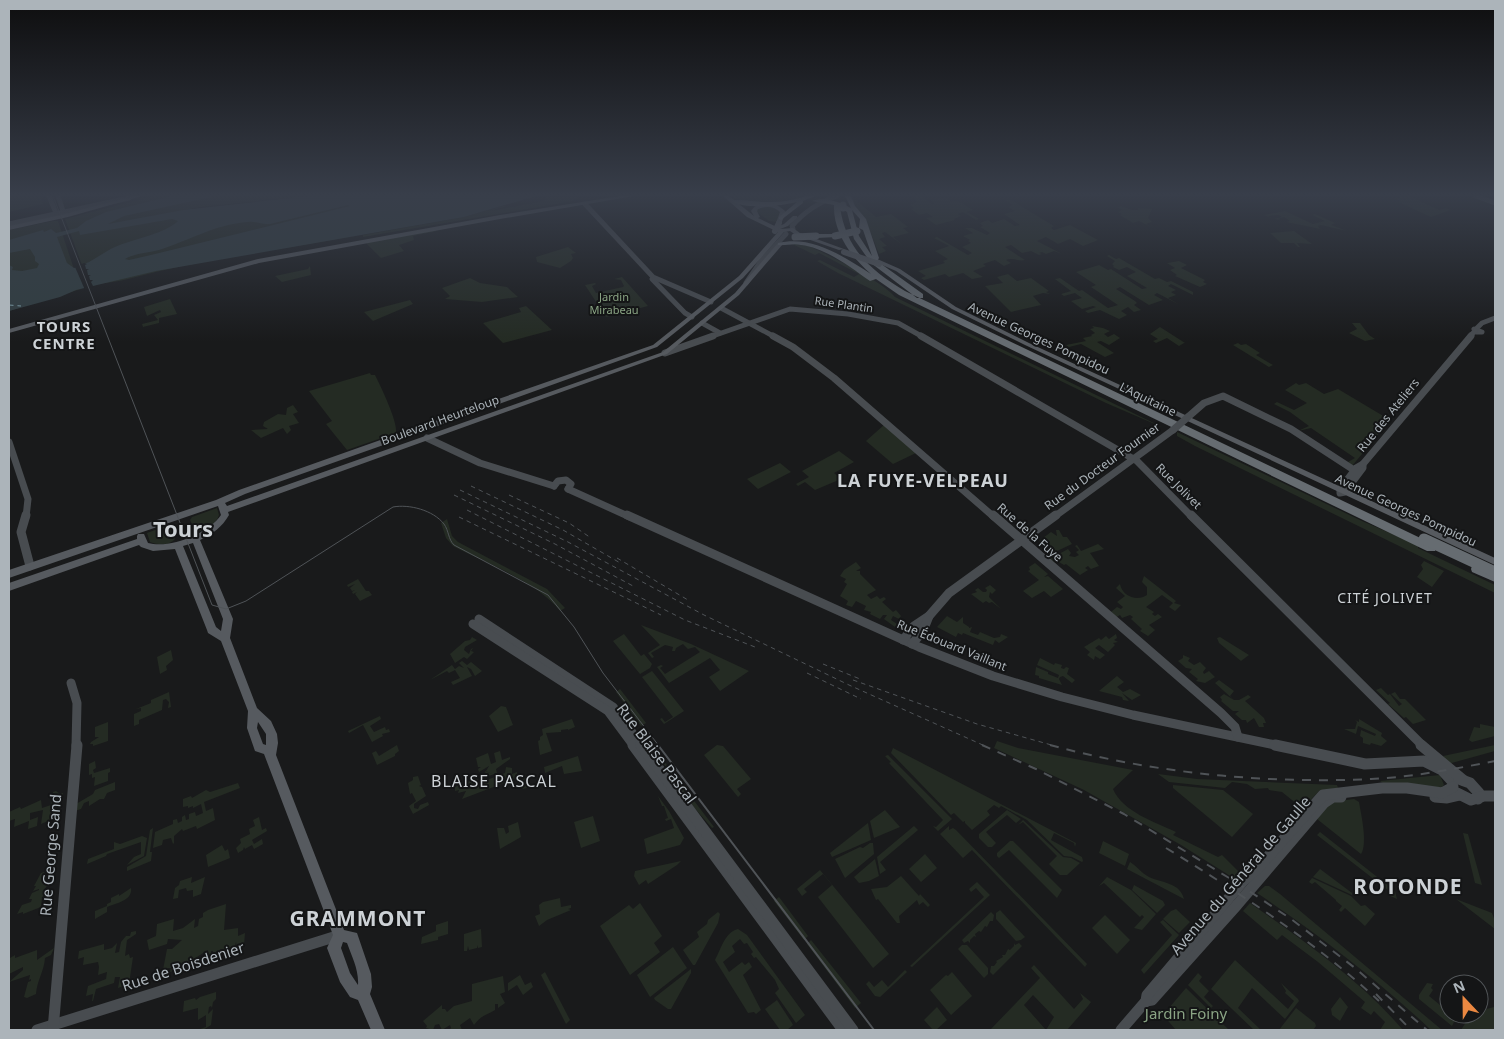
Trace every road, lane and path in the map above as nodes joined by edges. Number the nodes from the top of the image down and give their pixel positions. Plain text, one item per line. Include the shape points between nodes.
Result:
1 (341, 244) edge
2 (622, 244) edge
3 (623, 244) edge
4 (771, 244) edge
5 (774, 244) edge
6 (780, 244) edge
7 (809, 244) edge
8 (823, 244) edge
9 (827, 244) edge
10 (828, 244) edge
11 (850, 244) edge
12 (861, 244) edge
13 (873, 244) edge
14 (843, 250) junction
15 (876, 262) junction
16 (871, 277) junction
17 (734, 282) joint
18 (670, 284) junction
19 (745, 285) junction
20 (662, 289) junction
21 (711, 302) junction
22 (930, 306) junction
23 (721, 308) junction
24 (788, 309) joint
25 (692, 317) junction
26 (1495, 318) edge
27 (897, 322) joint
28 (702, 323) junction
29 (751, 323) junction
30 (9, 330) edge
31 (720, 334) junction
32 (665, 353) junction
33 (596, 367) junction
34 (605, 375) junction
35 (505, 399) junction
36 (495, 402) junction
37 (512, 408) junction
38 (502, 411) junction
39 (406, 434) tunnel mouth
40 (438, 434) junction
41 (426, 438) junction
42 (9, 442) edge
43 (458, 451) junction
44 (346, 455) junction
45 (1133, 460) junction
46 (352, 464) junction
47 (1356, 472) junction
48 (1342, 491) junction
49 (233, 496) junction
50 (240, 505) junction
51 (222, 506) junction
52 (142, 529) junction
53 (123, 534) junction
54 (195, 538) junction
55 (1021, 540) junction
56 (141, 541) junction
57 (1423, 541) junction
58 (1442, 541) junction
59 (178, 544) junction
60 (122, 546) junction
61 (1450, 554) dead end
62 (1495, 564) edge
63 (30, 566) junction
64 (1495, 572) edge
65 (9, 574) edge
66 (1495, 578) edge
67 (9, 587) edge
68 (929, 616) junction
69 (476, 622) dead end
70 (225, 638) junction
71 (903, 640) junction
72 (912, 644) junction
73 (71, 682) dead end
74 (1238, 737) junction
75 (1432, 756) junction
76 (1348, 760) junction
77 (1457, 786) junction
78 (1474, 786) junction
79 (1495, 796) edge
80 (1478, 799) junction
81 (709, 844) junction
82 (340, 935) junction
83 (363, 994) junction
84 (53, 1028) edge
85 (38, 1030) edge
86 (378, 1030) edge
87 (843, 1030) edge
88 (853, 1030) edge
89 (1121, 1030) edge

1 - 30 main road via 255,260
2 - 20 street
3 - 18 street via 654,278
4 - 17 main road, Boulevard Heurteloup
5 - 19 street, Boulevard Heurteloup
6 - 19 main road
7 - 16 highway
8 - 16 highway
9 - 14 main road, Avenue Georges Pompidou
10 - 14 main road, Avenue Georges Pompidou
11 - 22 highway, L'Aquitaine via 860,260 885,282
12 - 22 highway via 879,268
13 - 15 highway
14 - 15 main road, Avenue Georges Pompidou, bridge
15 - 48 main road, Avenue Georges Pompidou via 898,270 960,312
16 - 22 highway via 906,299
17 - 21 main road, Boulevard Heurteloup
18 - 20 street
18 - 21 street
19 - 23 main road, Boulevard Heurteloup
20 - 25 street
21 - 23 main road
21 - 25 main road, Boulevard Heurteloup
22 - 57 highway, L'Aquitaine
23 - 28 main road, Boulevard Heurteloup
23 - 29 street, Rue de la Fuye
24 - 27 street, Rue Plantin
24 - 29 street, Boulevard Heurteloup
25 - 28 main road
25 - 33 main road, Boulevard Heurteloup via 656,346
26 - 47 street, Rue des Ateliers via 1475,332 1448,359
27 - 45 street, Rue Jolivet
28 - 31 street
28 - 32 main road, Boulevard Heurteloup
29 - 31 street, Boulevard Heurteloup
29 - 55 street, Rue de la Fuye via 793,347 834,378
31 - 32 street, Boulevard Heurteloup
32 - 34 main road, Boulevard Heurteloup
33 - 34 main road
33 - 35 main road, Boulevard Heurteloup
34 - 37 main road, Boulevard Heurteloup
35 - 36 main road, Boulevard Heurteloup
35 - 37 main road
36 - 38 main road
36 - 41 main road, Boulevard Heurteloup via 423,428
37 - 38 main road, Boulevard Heurteloup
38 - 40 main road, Boulevard Heurteloup
39 - 44 main road, Boulevard Heurteloup
40 - 41 main road, Boulevard Heurteloup
40 - 43 street via 443,442
41 - 43 street
41 - 46 main road, Boulevard Heurteloup
42 - 63 street via 28,499 22,532
43 - 71 street, Rue Édouard Vaillant via 555,485 559,491 568,490
44 - 46 main road
44 - 49 main road, Boulevard Heurteloup
45 - 47 street, Rue du Docteur Fournier, bridge via 1204,403 1223,396 1291,429
45 - 55 street, Rue du Docteur Fournier
45 - 75 street, Rue Jolivet
46 - 50 main road, Boulevard Heurteloup
47 - 48 street, Rue des Ateliers
48 - 58 main road, Avenue Georges Pompidou
48 - 62 main road, Avenue Georges Pompidou
49 - 50 main road via 232,503
49 - 51 main road, Boulevard Heurteloup
50 - 51 main road, Boulevard Heurteloup
51 - 52 main road
51 - 54 main road via 224,517 219,524
52 - 53 main road
52 - 56 main road
53 - 60 main road via 131,537
53 - 63 main road
54 - 59 main road
54 - 70 main road via 228,619
55 - 68 street, Rue du Docteur Fournier via 949,593
55 - 74 street, Rue de la Fuye via 1224,716 1236,729
56 - 59 main road via 154,548
56 - 60 main road
57 - 64 highway, L'Aquitaine, bridge
57 - 66 highway, L'Aquitaine
58 - 61 main road
58 - 62 main road, Avenue Georges Pompidou
59 - 70 main road via 212,630
60 - 67 main road
63 - 65 main road
68 - 71 street, Rue du Docteur Fournier via 914,626
68 - 72 street, Rue du Docteur Fournier via 923,631
69 - 81 street, Rue Blaise Pascal via 613,706
70 - 82 main road via 253,711 252,728 259,746 269,751
71 - 72 street, Rue Édouard Vaillant
72 - 74 street, Rue Édouard Vaillant via 988,674 1062,697
73 - 84 street, Rue George Sand via 77,703 78,728
74 - 76 street, Rue Édouard Vaillant
75 - 76 street, Rue Édouard Vaillant
75 - 77 street
76 - 77 street, Rue Édouard Vaillant via 1374,764 1424,761 1442,770
77 - 78 street
77 - 80 street via 1471,800
77 - 89 street, Avenue du Général de Gaulle via 1443,798 1395,792 1328,799 1152,1000 1146,1001
78 - 79 street
78 - 80 street via 1479,793
79 - 80 street
81 - 87 street
81 - 88 street
82 - 83 main road via 353,940 366,984
82 - 83 main road via 334,948 345,977 354,992
82 - 84 street, Rue de Boisdenier
83 - 86 main road
84 - 85 street, Rue de Boisdenier

